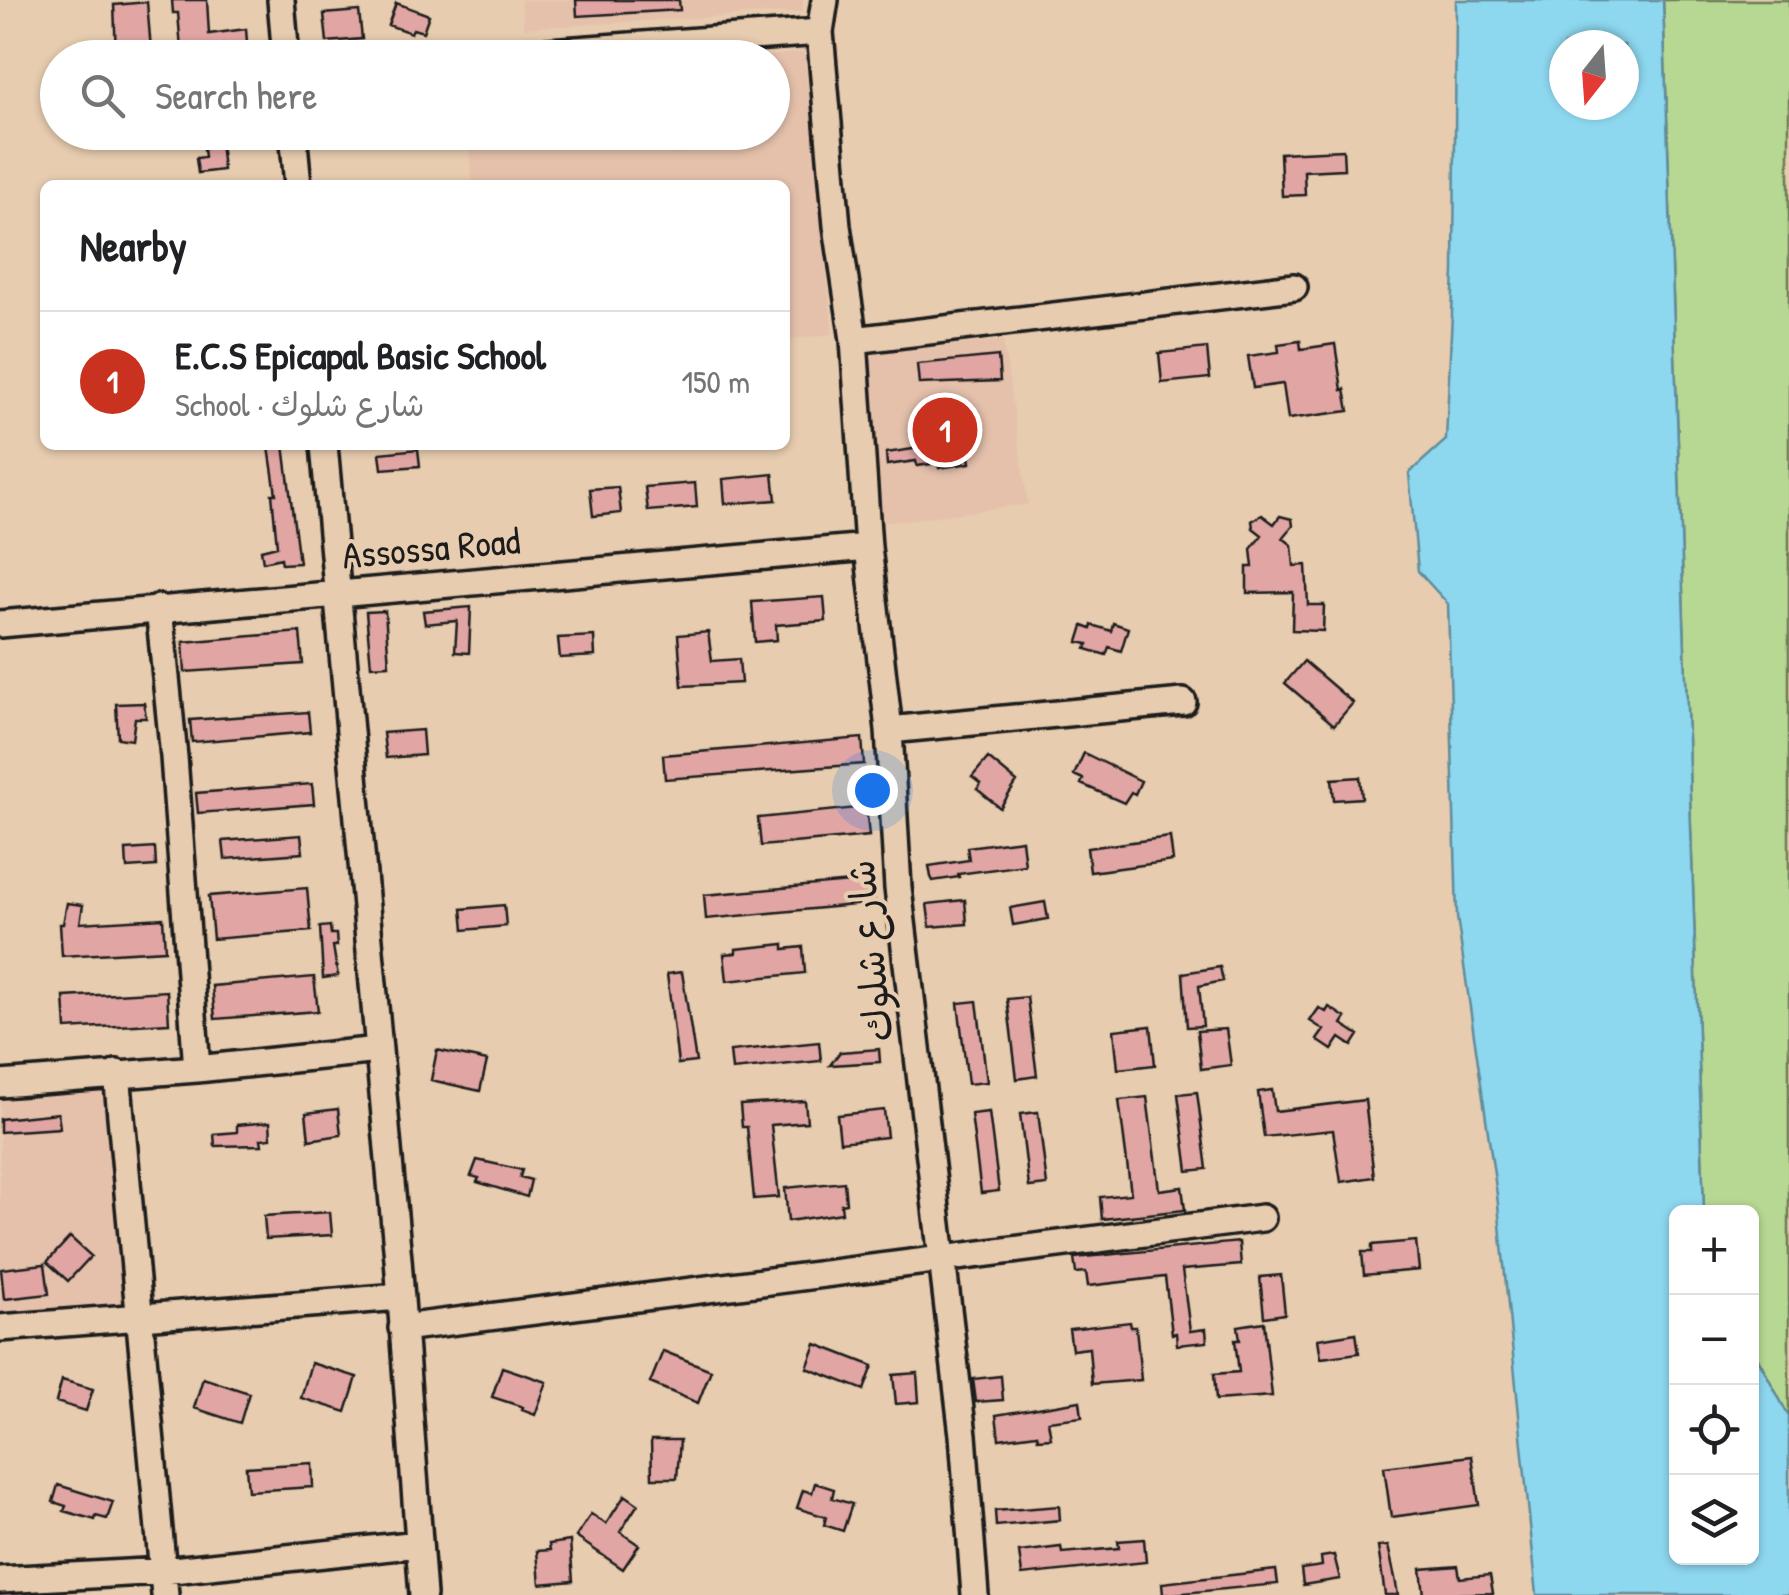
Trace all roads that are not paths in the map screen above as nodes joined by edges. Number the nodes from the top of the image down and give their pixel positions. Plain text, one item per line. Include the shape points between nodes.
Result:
1 (281, 0) edge
2 (825, 0) edge
3 (820, 32) junction
4 (284, 40) edge
5 (712, 40) edge
6 (295, 150) edge
7 (298, 180) edge
8 (1294, 288) dead end
9 (854, 340) junction
10 (325, 450) edge
11 (868, 547) junction
12 (340, 592) junction
13 (159, 608) junction
14 (0, 624) edge
15 (1182, 702) dead end
16 (889, 730) junction
17 (378, 1050) junction
18 (197, 1069) junction
19 (117, 1074) junction
20 (0, 1084) edge
21 (1262, 1218) dead end
22 (940, 1260) junction
23 (400, 1298) junction
24 (140, 1316) junction
25 (0, 1328) edge
26 (402, 1328) junction
27 (419, 1544) junction
28 (0, 1580) edge
29 (164, 1583) edge
30 (423, 1595) edge
31 (975, 1595) edge

1 - 4 street
2 - 3 street, شارع شلوك
3 - 5 street
3 - 9 street, شارع شلوك via 836,226
6 - 7 street
8 - 9 street
9 - 11 street, شارع شلوك
10 - 12 street
11 - 12 street, Assossa Road
11 - 16 street, شارع شلوك
12 - 13 street, Assossa Road
12 - 17 street
13 - 14 street, Assossa Road
13 - 18 street
15 - 16 street
16 - 22 street, شارع شلوك via 898,888
17 - 18 street
17 - 23 street
18 - 19 street
19 - 20 street
19 - 24 street
21 - 22 street
22 - 26 street
22 - 31 street, شارع شلوك
23 - 24 street
23 - 26 street
24 - 25 street
24 - 29 street
26 - 27 street
27 - 29 street
27 - 30 street
28 - 29 street

